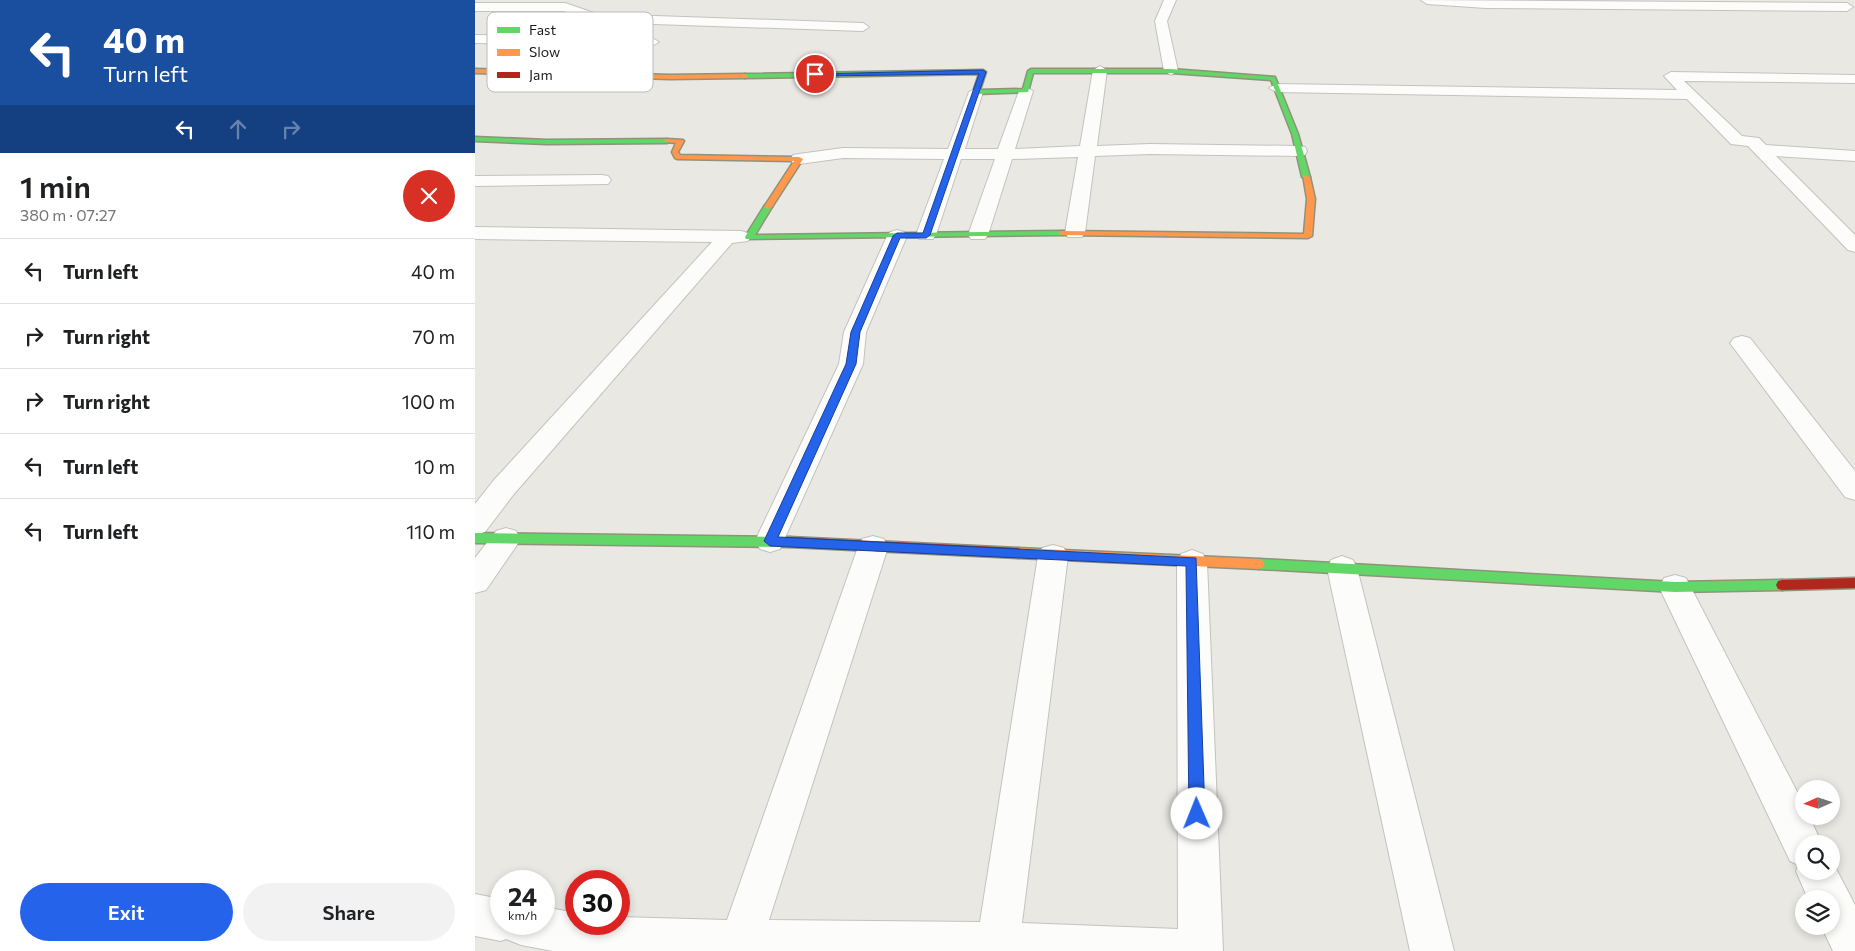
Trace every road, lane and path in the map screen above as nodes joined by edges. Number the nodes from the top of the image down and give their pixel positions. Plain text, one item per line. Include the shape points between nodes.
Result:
1 (1170, 0) edge
2 (1427, 0) edge
3 (1833, 0) edge
4 (1682, 3) edge
5 (475, 7) edge
6 (1851, 9) edge
7 (579, 12) edge
8 (653, 20) edge
9 (863, 27) dead end
10 (1100, 70) junction
11 (1171, 71) junction
12 (653, 76) edge
13 (1855, 79) edge
14 (1276, 88) junction
15 (1026, 91) junction
16 (976, 92) junction
17 (1690, 95) junction
18 (475, 139) edge
19 (1761, 150) junction
20 (1299, 151) junction
21 (1088, 152) junction
22 (954, 154) junction
23 (1005, 154) junction
24 (1855, 156) edge
25 (799, 159) junction
26 (602, 180) dead end
27 (475, 181) edge
28 (475, 233) edge
29 (1075, 233) junction
30 (926, 235) junction
31 (978, 235) junction
32 (897, 236) junction
33 (749, 237) junction
34 (723, 242) dead end
35 (1855, 246) edge
36 (1742, 343) dead end
37 (1855, 490) edge
38 (475, 524) edge
39 (475, 538) edge
40 (506, 539) junction
41 (770, 541) junction
42 (873, 547) junction
43 (1053, 556) junction
44 (1192, 562) junction
45 (1342, 568) junction
46 (475, 581) edge
47 (1855, 583) edge
48 (1675, 587) junction
49 (1798, 835) edge
50 (475, 915) edge
51 (490, 918) edge
52 (1840, 920) edge
53 (555, 930) edge
54 (739, 946) edge
55 (998, 947) edge
56 (1855, 950) edge
57 (1200, 951) edge
58 (1432, 951) edge

1 - 11 street via 1161,20
2 - 4 street via 1486,4
3 - 6 street
4 - 6 street
5 - 7 street via 565,7
8 - 9 street
10 - 11 street
10 - 15 street via 1031,71
10 - 21 street
11 - 14 street via 1273,78
12 - 16 street via 983,72
13 - 17 street via 1671,76
14 - 17 street
14 - 20 street
15 - 16 street
15 - 23 street
16 - 22 street
17 - 19 street via 1737,140 1753,142
18 - 25 street via 681,141 675,152 677,158
19 - 24 street
19 - 35 street
20 - 21 street via 1150,149
20 - 29 street via 1311,199 1308,236
21 - 23 street
21 - 29 street
22 - 23 street
22 - 25 street via 843,154
22 - 30 street
23 - 31 street
25 - 33 street
26 - 27 street
28 - 33 street
29 - 31 street
30 - 31 street
30 - 32 street
32 - 33 street
32 - 41 street via 855,332 851,364
34 - 38 street
36 - 37 street
39 - 40 street
40 - 41 street
40 - 46 street
41 - 42 street
42 - 43 street
42 - 54 street
43 - 44 street
43 - 55 street
44 - 45 street
44 - 57 street
45 - 48 street
45 - 58 street
47 - 48 street
48 - 49 street
50 - 51 street
52 - 56 street
53 - 54 street via 593,937
54 - 55 street
55 - 57 street

